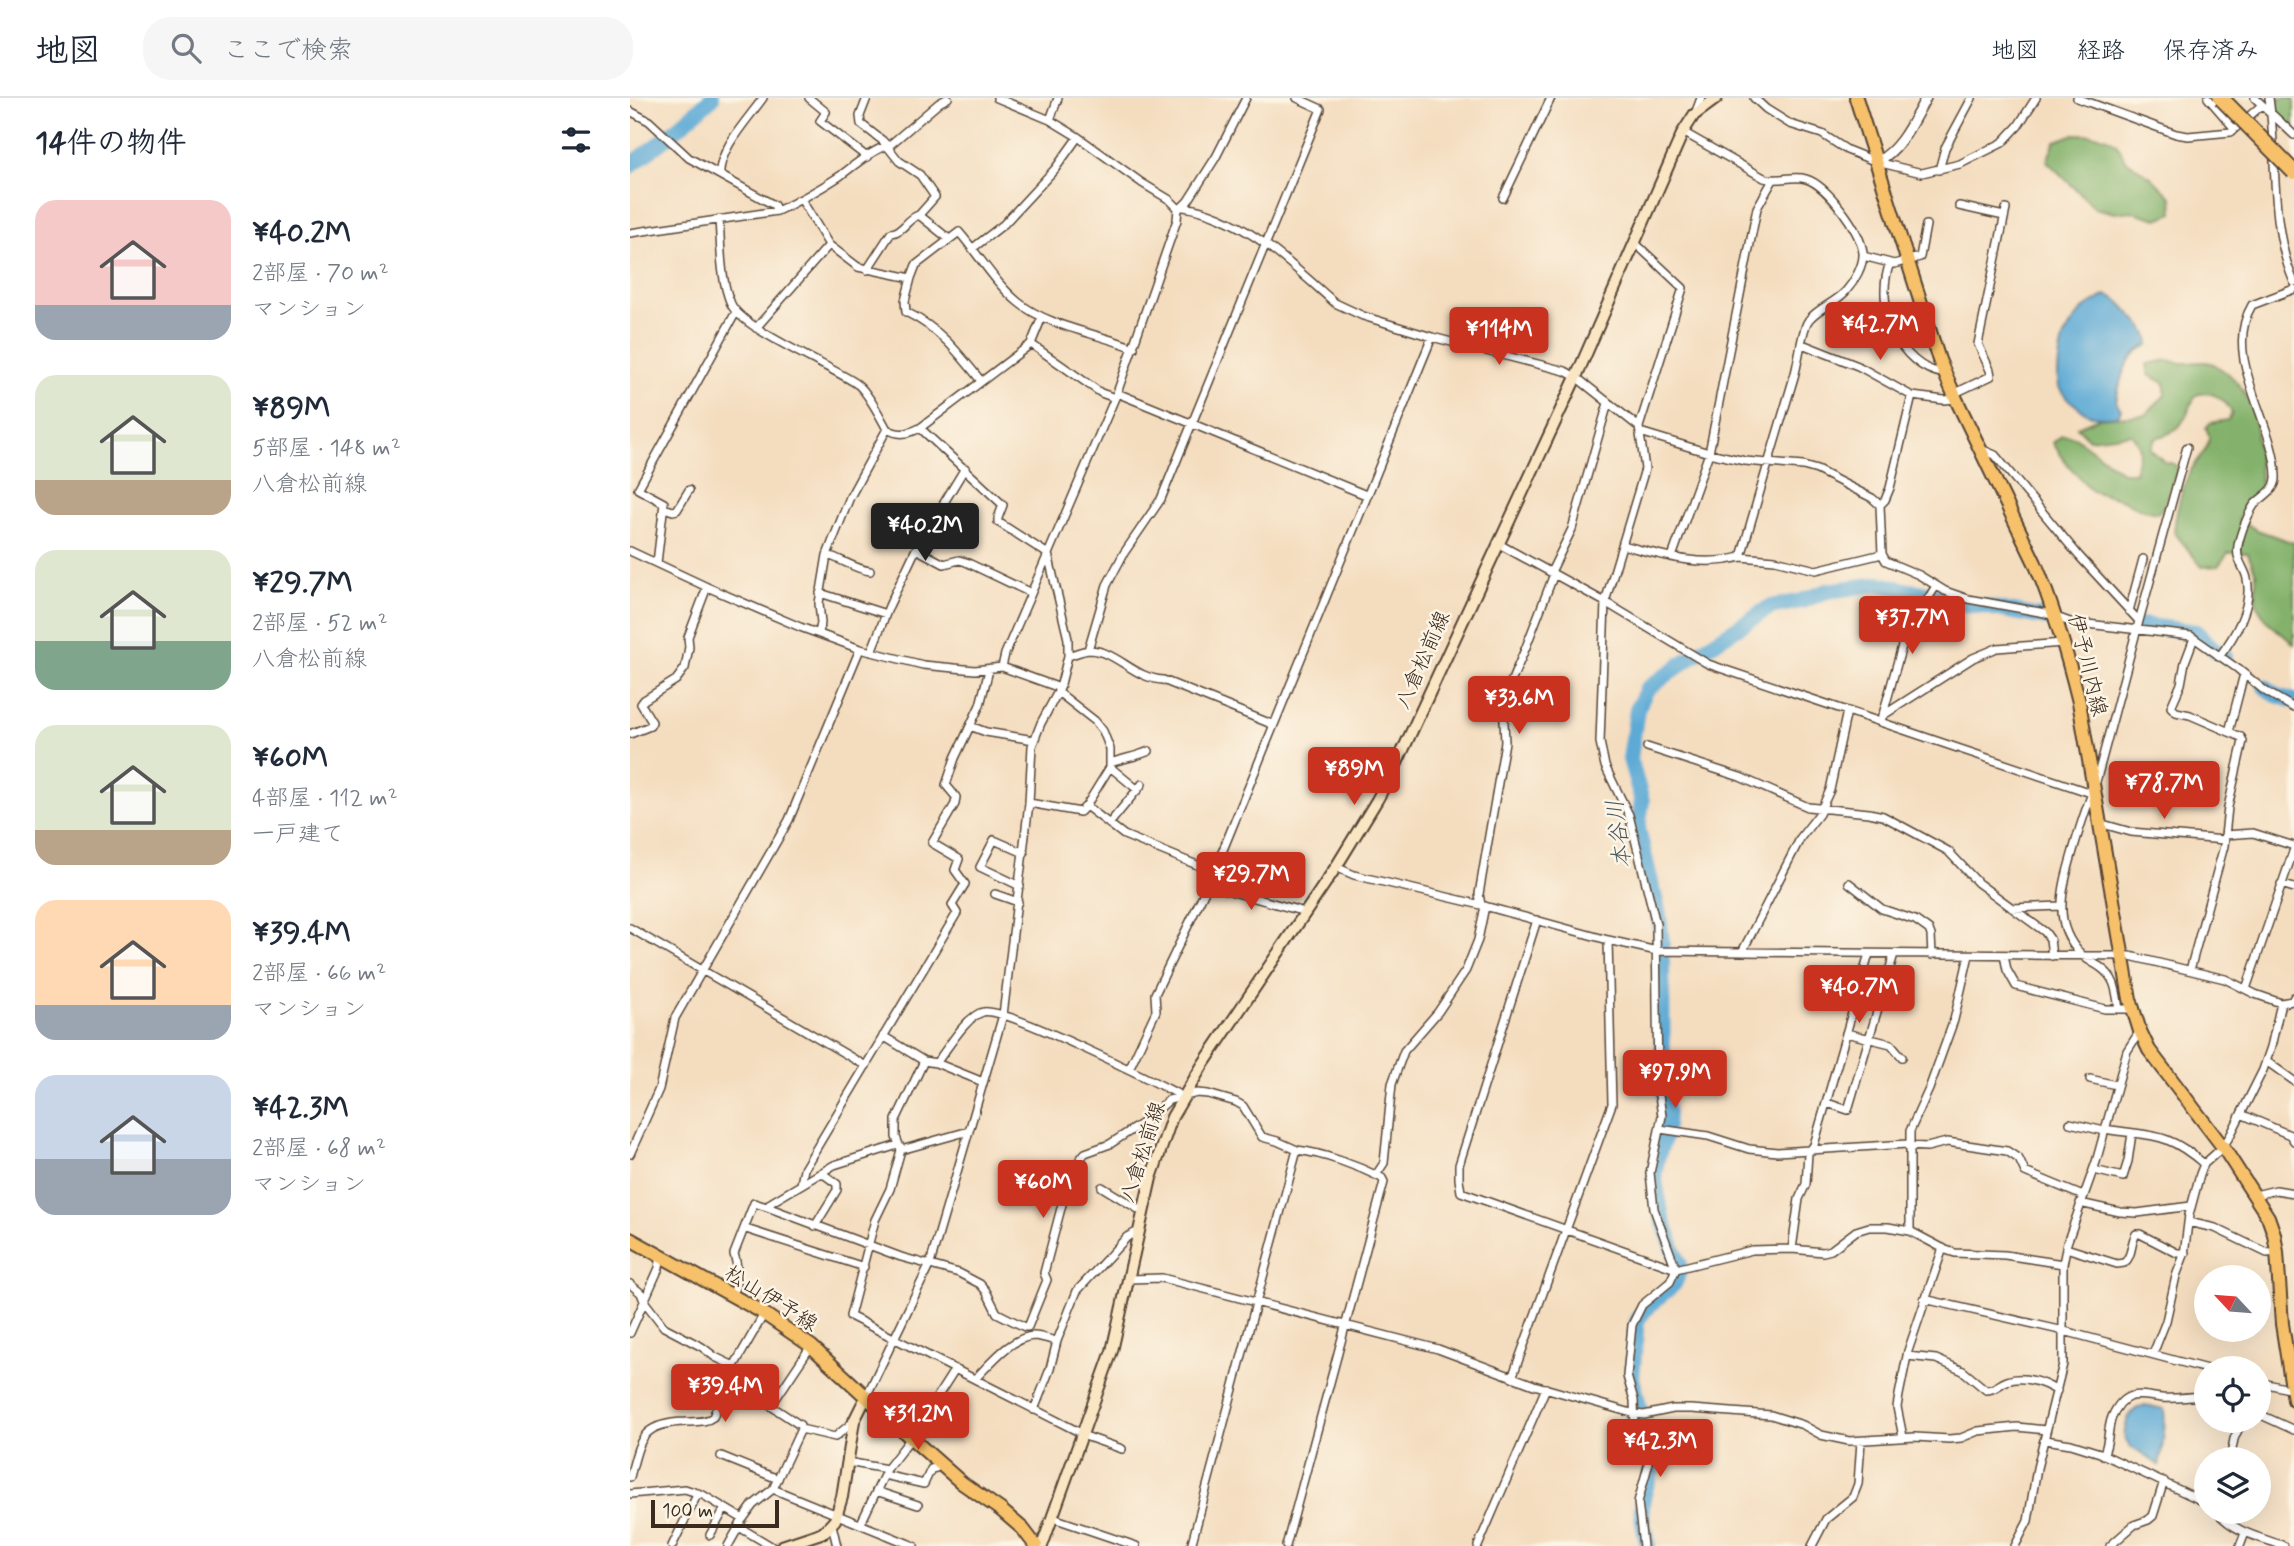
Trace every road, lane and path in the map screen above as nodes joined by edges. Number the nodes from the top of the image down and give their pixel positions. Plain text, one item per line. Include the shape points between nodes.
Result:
1 (763, 98) edge
2 (809, 98) edge
3 (867, 98) edge
4 (948, 98) edge
5 (997, 98) edge
6 (1058, 98) edge
7 (1247, 98) edge
8 (1297, 98) edge
9 (1551, 98) edge
10 (1701, 98) edge
11 (1717, 98) edge
12 (1754, 98) edge
13 (1856, 98) edge
14 (1926, 98) edge
15 (1972, 98) edge
16 (2036, 98) edge
17 (2077, 98) edge
18 (2208, 98) edge
19 (2221, 98) edge
20 (2255, 98) edge
21 (2269, 98) edge
22 (2262, 105) junction
23 (630, 111) edge
24 (2271, 113) junction
25 (1694, 114) junction
26 (1050, 120) junction
27 (2234, 128) junction
28 (1683, 132) junction
29 (2294, 135) edge
30 (1079, 137) junction
31 (886, 145) junction
32 (867, 157) junction
33 (1877, 162) junction
34 (1939, 170) junction
35 (2294, 172) edge
36 (720, 175) junction
37 (1773, 180) junction
38 (1503, 198) dead end
39 (801, 199) junction
40 (1959, 206) dead end
41 (1181, 208) junction
42 (777, 211) junction
43 (919, 215) junction
44 (719, 219) junction
45 (1926, 225) dead end
46 (630, 233) edge
47 (949, 239) junction
48 (1635, 243) junction
49 (829, 245) junction
50 (1266, 245) junction
51 (973, 248) junction
52 (1863, 256) junction
53 (1907, 260) junction
54 (1890, 263) junction
55 (867, 270) junction
56 (911, 278) junction
57 (2294, 282) edge
58 (2294, 289) edge
59 (736, 312) junction
60 (1042, 317) junction
61 (756, 328) junction
62 (1432, 337) junction
63 (1031, 344) junction
64 (1802, 344) junction
65 (1134, 348) junction
66 (1945, 374) junction
67 (1576, 377) junction
68 (981, 381) junction
69 (1116, 396) junction
70 (1912, 396) junction
71 (1954, 397) junction
72 (1608, 403) junction
73 (1192, 423) junction
74 (920, 428) junction
75 (887, 429) junction
76 (1639, 429) junction
77 (2187, 447) dead end
78 (1981, 448) junction
79 (1709, 453) junction
80 (1769, 464) junction
81 (965, 468) junction
82 (689, 490) dead end
83 (1366, 495) junction
84 (1880, 505) junction
85 (664, 508) junction
86 (1497, 544) junction
87 (1622, 545) junction
88 (916, 550) junction
89 (630, 551) edge
90 (1048, 554) junction
91 (1882, 554) junction
92 (827, 555) junction
93 (1741, 556) junction
94 (1672, 557) junction
95 (2143, 559) dead end
96 (657, 563) junction
97 (870, 571) dead end
98 (1553, 573) junction
99 (1936, 586) junction
100 (706, 587) junction
101 (820, 593) junction
102 (1031, 593) junction
103 (1605, 601) junction
104 (2129, 611) junction
105 (886, 614) junction
106 (2055, 617) junction
107 (2138, 625) junction
108 (819, 633) junction
109 (2194, 638) junction
110 (2063, 643) junction
111 (860, 649) junction
112 (1088, 650) junction
113 (871, 652) junction
114 (1068, 656) junction
115 (2218, 657) junction
116 (1002, 667) junction
117 (989, 670) junction
118 (2244, 674) junction
119 (1059, 690) junction
120 (630, 703) edge
121 (641, 704) junction
122 (2294, 708) edge
123 (1847, 711) junction
124 (1881, 719) junction
125 (1274, 724) junction
126 (970, 726) junction
127 (2229, 732) junction
128 (630, 734) edge
129 (1034, 740) junction
130 (1647, 747) dead end
131 (1149, 751) dead end
132 (1110, 765) junction
133 (2094, 790) junction
134 (1029, 803) junction
135 (1086, 806) junction
136 (1822, 807) junction
137 (2099, 822) junction
138 (1109, 824) junction
139 (2225, 837) junction
140 (2294, 848) edge
141 (1024, 853) junction
142 (1336, 867) junction
143 (1214, 872) junction
144 (1209, 882) junction
145 (1849, 883) dead end
146 (2281, 884) junction
147 (1020, 886) junction
148 (2294, 888) edge
149 (995, 894) dead end
150 (1018, 902) junction
151 (1483, 905) junction
152 (2060, 906) junction
153 (2012, 908) junction
154 (1305, 912) junction
155 (1537, 920) junction
156 (630, 928) edge
157 (1608, 940) junction
158 (1657, 951) junction
159 (1742, 952) junction
160 (1869, 954) junction
161 (1895, 954) junction
162 (1932, 955) junction
163 (2004, 955) junction
164 (1969, 956) junction
165 (2052, 956) junction
166 (2084, 957) junction
167 (2122, 957) junction
168 (702, 970) junction
169 (2190, 970) junction
170 (2246, 989) junction
171 (2293, 1000) edge
172 (2281, 1003) junction
173 (2126, 1009) junction
174 (1003, 1015) junction
175 (2140, 1031) junction
176 (1846, 1033) junction
177 (883, 1036) junction
178 (1869, 1038) junction
179 (1902, 1057) dead end
180 (924, 1061) junction
181 (2266, 1061) junction
182 (936, 1063) junction
183 (866, 1066) junction
184 (1129, 1069) junction
185 (2090, 1079) dead end
186 (2294, 1081) edge
187 (983, 1082) junction
188 (2116, 1085) junction
189 (1183, 1096) junction
190 (1827, 1103) junction
191 (2241, 1114) junction
192 (2070, 1123) dead end
193 (1660, 1129) junction
194 (968, 1130) junction
195 (2104, 1130) junction
196 (2132, 1133) junction
197 (2294, 1141) edge
198 (1908, 1145) junction
199 (2223, 1147) junction
200 (899, 1148) junction
201 (1811, 1149) junction
202 (1297, 1150) junction
203 (630, 1154) edge
204 (2204, 1164) junction
205 (2094, 1170) junction
206 (821, 1173) junction
207 (1376, 1175) junction
208 (801, 1184) junction
209 (1102, 1188) dead end
210 (2294, 1193) edge
211 (2255, 1195) junction
212 (2082, 1200) junction
213 (2191, 1206) junction
214 (767, 1207) junction
215 (1143, 1212) junction
216 (2188, 1222) junction
217 (815, 1226) junction
218 (746, 1229) junction
219 (1566, 1230) junction
220 (1139, 1231) junction
221 (1910, 1231) junction
222 (630, 1239) edge
223 (870, 1245) junction
224 (1943, 1248) junction
225 (2066, 1248) junction
226 (1792, 1249) junction
227 (2277, 1252) junction
228 (2185, 1253) junction
229 (661, 1256) junction
230 (930, 1264) junction
231 (2063, 1264) junction
232 (864, 1267) junction
233 (1676, 1269) junction
234 (1129, 1279) junction
235 (630, 1284) edge
236 (733, 1296) junction
237 (1924, 1299) junction
238 (644, 1301) junction
239 (1257, 1302) junction
240 (764, 1314) junction
241 (1345, 1326) junction
242 (1028, 1327) junction
243 (2064, 1331) junction
244 (630, 1333) edge
245 (1035, 1336) junction
246 (895, 1338) junction
247 (1057, 1341) junction
248 (811, 1346) junction
249 (2153, 1354) junction
250 (1907, 1356) junction
251 (2194, 1365) edge
252 (734, 1366) junction
253 (955, 1369) junction
254 (1512, 1378) junction
255 (975, 1379) junction
256 (687, 1383) dead end
257 (726, 1386) junction
258 (2271, 1386) edge
259 (1546, 1388) junction
260 (2057, 1391) junction
261 (2293, 1393) edge
262 (722, 1395) junction
263 (2194, 1396) edge
264 (866, 1397) junction
265 (771, 1406) junction
266 (1034, 1410) junction
267 (1634, 1414) junction
268 (2271, 1419) edge
269 (854, 1421) junction
270 (801, 1429) junction
271 (2046, 1430) junction
272 (2294, 1430) edge
273 (1082, 1434) junction
274 (1903, 1437) junction
275 (911, 1438) junction
276 (2045, 1440) junction
277 (1861, 1441) junction
278 (1122, 1450) dead end
279 (740, 1452) dead end
280 (2103, 1455) junction
281 (721, 1456) dead end
282 (847, 1462) junction
283 (939, 1462) junction
284 (737, 1463) junction
285 (886, 1472) junction
286 (630, 1477) edge
287 (778, 1479) junction
288 (2164, 1481) junction
289 (773, 1489) junction
290 (876, 1492) junction
291 (698, 1493) junction
292 (630, 1494) edge
293 (2194, 1496) edge
294 (918, 1504) dead end
295 (725, 1508) junction
296 (1053, 1518) junction
297 (835, 1520) junction
298 (741, 1523) junction
299 (861, 1523) junction
300 (2230, 1524) edge
301 (2245, 1533) junction
302 (710, 1535) dead end
303 (899, 1543) edge
304 (672, 1546) edge
305 (728, 1546) edge
306 (771, 1546) edge
307 (782, 1546) edge
308 (837, 1546) edge
309 (914, 1546) edge
310 (1036, 1546) edge
311 (1042, 1546) edge
312 (1136, 1546) edge
313 (1191, 1546) edge
314 (1286, 1546) edge
315 (1478, 1546) edge
316 (1643, 1546) edge
317 (1812, 1546) edge
318 (2015, 1546) edge
319 (2110, 1546) edge
320 (2240, 1546) edge
321 (2284, 1546) edge

1 - 36 street via 725,152
2 - 32 street via 825,112 820,121
3 - 31 street via 860,124
4 - 31 street
5 - 26 street
6 - 26 street
7 - 41 street via 1216,157
8 - 50 street via 1321,109
9 - 38 street
10 - 25 street
11 - 25 main road, 八倉松前線
12 - 33 street via 1790,124 1822,134
13 - 33 main road, 伊予川内線
14 - 33 street via 1898,146
15 - 34 street via 1945,148
16 - 34 street via 2002,143
17 - 27 street via 2176,134 2220,134
18 - 27 street
19 - 35 highway, bridge
20 - 22 street
21 - 24 street
22 - 24 street
22 - 27 street
23 - 36 street via 649,121 689,158
24 - 29 street
24 - 57 street via 2282,244
25 - 28 main road, 八倉松前線
26 - 30 street
28 - 37 street
28 - 48 main road, 八倉松前線
30 - 41 street
30 - 51 street via 1004,224
31 - 32 street
31 - 43 street via 920,175 934,197
32 - 39 street
33 - 34 street via 1922,173
33 - 53 main road, 伊予川内線
36 - 42 street
37 - 52 street via 1803,178 1829,194 1858,237
37 - 79 street via 1757,208
39 - 42 street
39 - 49 street
40 - 71 street via 2005,212 1978,344 1991,376
41 - 50 street via 1200,210
41 - 65 street
42 - 44 street
43 - 47 street
43 - 55 street via 900,232 891,233
44 - 46 street
44 - 59 street via 725,279
45 - 53 street via 1920,257
47 - 51 street via 959,232
47 - 56 street via 916,265
48 - 67 main road, 八倉松前線
48 - 76 street via 1683,288
49 - 55 street
49 - 61 street
50 - 62 street via 1349,311
50 - 73 street
51 - 60 street via 1001,285
52 - 54 street
52 - 64 street via 1847,290 1808,320
53 - 54 street
53 - 66 main road, 伊予川内線
54 - 66 street via 1883,298 1899,341 1912,359
55 - 56 street
56 - 68 street via 906,312 943,336
58 - 115 street via 2252,306 2245,330 2245,365 2267,429 2277,479 2244,526 2238,558 2248,579 2248,594 2233,638
59 - 61 street
59 - 85 street via 638,489 664,503
60 - 63 street
60 - 65 street
61 - 75 street via 860,386
62 - 67 street
62 - 83 street
63 - 68 street
63 - 69 street via 1101,393
64 - 70 street via 1858,366
64 - 80 street
65 - 69 street
66 - 71 main road, 伊予川内線
67 - 72 street
67 - 86 main road, 八倉松前線
68 - 74 street
69 - 73 street
69 - 90 street
70 - 71 street
70 - 84 street via 1890,488
71 - 78 main road, 伊予川内線
72 - 76 street
72 - 98 street via 1572,529
73 - 83 street
73 - 112 street via 1161,499 1107,585
74 - 75 street via 900,434
74 - 81 street
75 - 92 street via 850,498
76 - 79 street
76 - 87 street via 1645,468
77 - 107 street
78 - 104 street via 1994,456
78 - 106 main road, 伊予川内線 via 2035,562
79 - 80 street
79 - 94 street
80 - 84 street via 1817,470
80 - 93 street
81 - 88 street
81 - 90 street via 1003,505 998,522
82 - 85 street via 677,510
83 - 125 street
84 - 91 street
85 - 96 street
86 - 98 street
86 - 142 main road, 八倉松前線 via 1397,763
87 - 94 street
87 - 103 street
88 - 102 street via 944,564 966,562
88 - 105 street
89 - 96 street
90 - 102 street
90 - 114 street
91 - 93 street via 1816,570
91 - 99 street via 1886,561
92 - 97 street
92 - 101 street
93 - 94 street via 1712,562
95 - 104 street
96 - 100 street
98 - 103 street
98 - 151 street via 1503,701 1505,742 1479,894
99 - 106 street via 1956,596
99 - 124 street via 1905,635
100 - 108 street
100 - 121 street via 688,637 685,668 676,680
101 - 105 street
101 - 108 street
102 - 116 street
103 - 123 street via 1708,664
103 - 158 street via 1601,754 1629,815 1652,905
104 - 107 street
105 - 113 street
106 - 107 street via 2099,626
106 - 110 main road, 伊予川内線
107 - 109 street
107 - 133 street
108 - 111 street
109 - 115 street
109 - 127 street via 2171,708
110 - 124 street via 1997,648 1965,663
110 - 133 main road, 伊予川内線
111 - 113 street
111 - 168 street via 789,820
112 - 114 street
112 - 125 street via 1113,657 1144,677 1163,680
113 - 117 street via 923,665
114 - 119 street
115 - 118 street
116 - 117 street
116 - 119 street
117 - 126 street
118 - 122 street
118 - 127 street
119 - 129 street
119 - 132 street via 1103,731
120 - 121 street
121 - 128 street via 652,722
123 - 124 street
123 - 136 street
124 - 133 street via 2088,792
125 - 143 street
126 - 129 street
126 - 177 street via 946,785 956,797 955,804 932,843 959,859 955,870 965,884 952,905 957,913
127 - 139 street via 2243,741
129 - 134 street
130 - 136 street via 1740,777 1808,807
131 - 132 street
132 - 135 street
132 - 138 street via 1140,787
133 - 137 main road, 伊予川内線
133 - 152 street
134 - 135 street via 1074,812
134 - 141 street
135 - 138 street
136 - 153 street via 1883,816 1905,826 1948,850 1978,883
136 - 159 street via 1801,837
137 - 139 street via 2131,832
137 - 167 main road, 伊予川内線
138 - 143 street via 1124,835
139 - 140 street via 2253,833
139 - 169 street
140 - 146 street
141 - 147 street
141 - 147 street via 994,840 980,867
142 - 151 street
142 - 154 main road, 八倉松前線
143 - 144 street
144 - 154 street
144 - 184 street via 1155,994 1156,1011
145 - 162 street via 1882,909 1929,930
146 - 148 street
146 - 170 street
147 - 150 street
149 - 150 street
150 - 174 street
151 - 155 street
151 - 207 street via 1478,940 1466,970 1404,1051 1392,1084 1384,1163
152 - 153 street
152 - 166 street via 2066,932
153 - 165 street via 2045,932
154 - 189 main road, 八倉松前線
155 - 157 street
155 - 219 street via 1459,1165 1459,1180 1461,1192
156 - 168 street
157 - 158 street
157 - 219 street via 1612,1104
158 - 159 street
158 - 193 street
159 - 160 street
160 - 161 street
160 - 176 street
161 - 162 street
161 - 178 street
162 - 164 street
163 - 164 street
163 - 165 street
163 - 173 street via 2016,986 2105,1009
164 - 198 street via 1954,1020
165 - 166 street
166 - 167 street
166 - 173 street via 2114,981
167 - 169 street via 2141,957
167 - 173 main road, 伊予川内線
168 - 183 street
168 - 203 street via 674,1018 659,1089
169 - 170 street
170 - 172 street
171 - 172 street
172 - 181 street
173 - 175 main road, 伊予川内線
174 - 182 street via 983,1012 971,1020
174 - 184 street
174 - 187 street
175 - 188 street via 2127,1051
175 - 199 main road, 伊予川内線 via 2156,1061
176 - 178 street
176 - 190 street
177 - 180 street
177 - 183 street
178 - 179 street via 1891,1044
178 - 190 street via 1848,1110
180 - 182 street
180 - 200 street via 896,1120
181 - 186 street
181 - 191 street
182 - 187 street
183 - 208 street via 804,1169
184 - 189 street
185 - 188 street
187 - 194 street
188 - 195 street
189 - 202 street via 1208,1094 1236,1102 1262,1138
189 - 215 main road, 八倉松前線 via 1160,1148
189 - 242 street via 1169,1100 1110,1144 1085,1153 1064,1196 1044,1273 1047,1280
190 - 201 street
191 - 197 street via 2290,1135
191 - 199 street
192 - 195 street
193 - 201 street via 1708,1136 1764,1152
193 - 233 street via 1650,1164 1651,1186 1654,1209
194 - 200 street
194 - 230 street
195 - 196 street
195 - 205 street
196 - 204 street via 2164,1138
196 - 205 street via 2123,1177
198 - 201 street
198 - 212 street via 1947,1142 2007,1151 2019,1159 2025,1172
198 - 221 street
199 - 204 street
199 - 211 main road, 伊予川内線
200 - 206 street via 834,1165
200 - 223 street
201 - 226 street
202 - 207 street
202 - 239 street
204 - 213 street
205 - 212 street
206 - 208 street
206 - 217 street via 836,1184 836,1190
207 - 241 street via 1384,1182
208 - 214 street
209 - 215 street
210 - 211 street via 2276,1190
211 - 227 main road, 伊予川内線 via 2268,1217
212 - 213 street via 2129,1213
212 - 225 street
213 - 216 street
214 - 217 street
214 - 218 street via 754,1203
215 - 220 main road, 八倉松前線
216 - 227 street via 2215,1228 2267,1253
216 - 228 street
217 - 223 street
218 - 232 street
218 - 236 street via 734,1254 737,1282
219 - 233 street
219 - 254 street
220 - 234 main road, 八倉松前線
220 - 247 street via 1127,1237 1077,1292
221 - 224 street
221 - 226 street via 1863,1227 1831,1250
222 - 229 main road, 松山伊予線
223 - 230 street
223 - 232 street
224 - 231 street
224 - 237 street
225 - 228 street via 2124,1263 2136,1234 2140,1234
225 - 231 street
226 - 233 street via 1752,1250
227 - 261 main road, 伊予川内線
228 - 249 street
229 - 236 main road, 松山伊予線
229 - 238 street
230 - 242 street via 980,1284 997,1313
230 - 246 street
231 - 243 street
232 - 246 street via 850,1316
233 - 267 street via 1670,1282 1642,1305 1632,1325 1627,1376
234 - 239 street via 1162,1278
234 - 273 main road, 八倉松前線 via 1112,1351
235 - 238 street
236 - 240 main road, 松山伊予線
237 - 243 street
237 - 250 street
238 - 244 street
238 - 252 street via 664,1327
239 - 241 street
239 - 313 street
240 - 248 main road, 松山伊予線
240 - 252 street
241 - 254 street via 1438,1349
241 - 314 street
242 - 245 street
243 - 249 street
243 - 260 street
245 - 247 street
245 - 255 street via 1012,1345
246 - 253 street
246 - 264 street
247 - 266 street
248 - 264 main road, 松山伊予線
248 - 265 street
249 - 251 street
250 - 260 street via 1936,1359 1963,1371 1986,1390 2019,1378
250 - 274 street via 1897,1407
252 - 257 street
253 - 255 street
253 - 275 street
254 - 259 street
255 - 266 street
256 - 262 street
257 - 262 street
257 - 265 street
258 - 261 street
259 - 267 street
259 - 315 street
260 - 271 street
262 - 286 street via 709,1420 667,1422 645,1435
263 - 280 street via 2133,1394 2126,1398 2112,1416
264 - 269 main road
264 - 275 main road, 松山伊予線
265 - 270 street
266 - 273 street
267 - 277 street via 1691,1409 1771,1415 1831,1438
267 - 316 street via 1635,1430 1648,1457 1638,1502
268 - 272 street
269 - 270 street via 835,1437
269 - 282 main road
270 - 287 street
271 - 274 street via 2017,1427 1978,1431 1961,1438
271 - 276 street
273 - 278 street
273 - 296 main road, 八倉松前線
274 - 277 street
275 - 283 main road, 松山伊予線
275 - 285 street
276 - 280 street
276 - 318 street via 2028,1521
277 - 317 street via 1853,1497 1826,1519
279 - 284 street
280 - 288 street
281 - 284 street
282 - 285 street
282 - 297 main road
283 - 285 street via 925,1483
283 - 310 main road, 松山伊予線 via 1023,1529
284 - 287 street
285 - 290 street
287 - 289 street
288 - 293 street
288 - 319 street via 2153,1516
289 - 297 street
289 - 298 street via 753,1505
290 - 294 street
290 - 299 street
291 - 292 street via 678,1489
291 - 295 street
291 - 304 street
295 - 298 street
295 - 302 street
296 - 311 main road, 八倉松前線
296 - 312 street
297 - 299 street
297 - 307 main road via 824,1532
297 - 308 street
298 - 305 street
298 - 306 street
299 - 303 street
300 - 301 street
301 - 320 street
301 - 321 street
303 - 309 street

